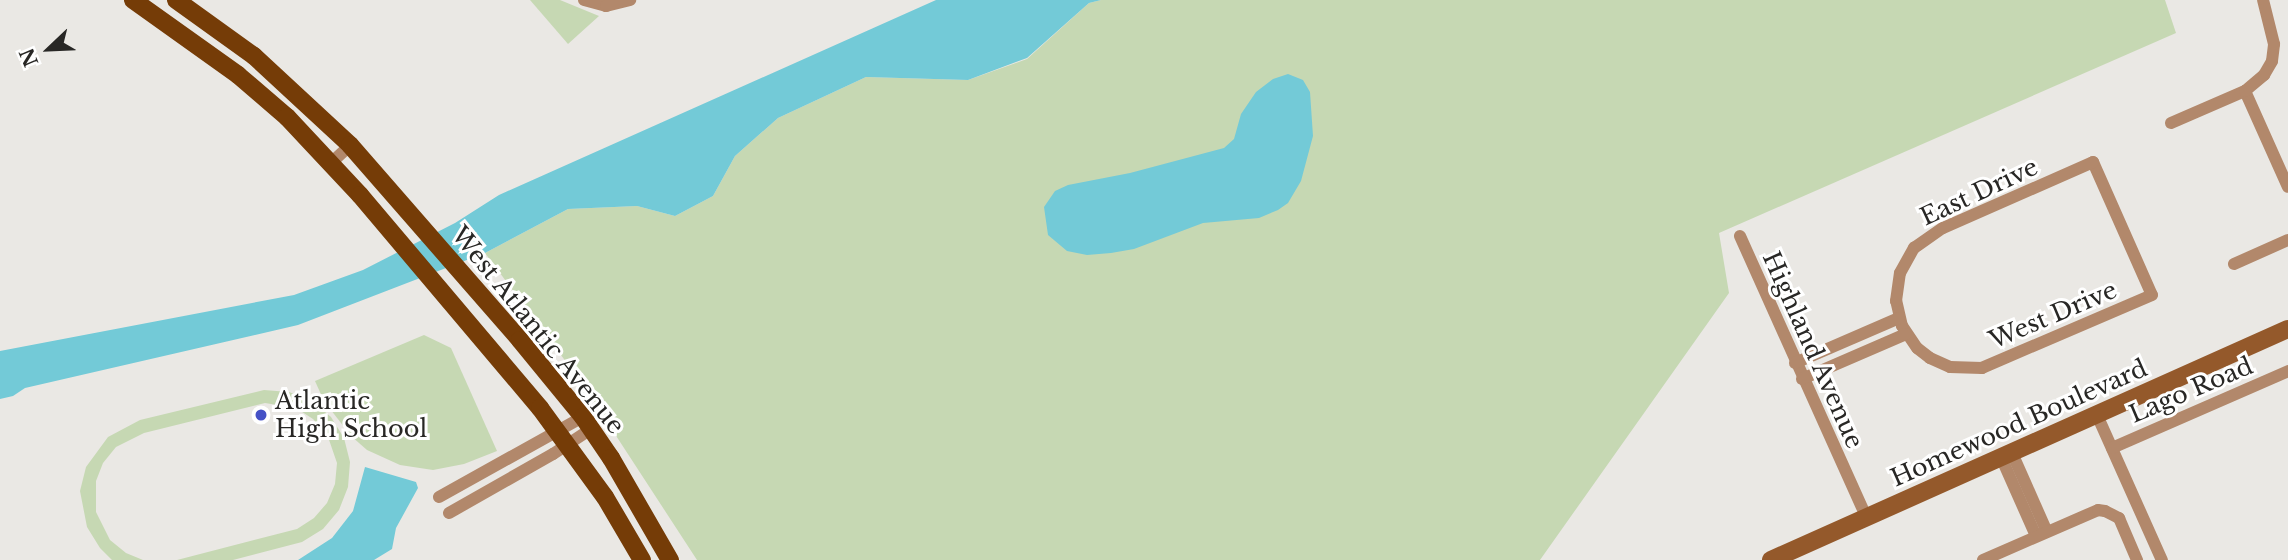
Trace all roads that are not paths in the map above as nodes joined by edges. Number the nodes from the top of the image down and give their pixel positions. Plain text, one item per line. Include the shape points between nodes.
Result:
1 (133, 0) edge
2 (176, 0) edge
3 (584, 0) edge
4 (630, 0) edge
5 (2263, 0) edge
6 (2245, 91) junction
7 (2171, 123) dead end
8 (350, 145) junction
9 (331, 163) junction
10 (2288, 187) edge
11 (1740, 236) dead end
12 (2288, 240) edge
13 (2234, 264) dead end
14 (2152, 295) joint
15 (1902, 326) junction
16 (2288, 329) edge
17 (1795, 363) junction
18 (2288, 371) edge
19 (1802, 379) junction
20 (2097, 415) junction
21 (587, 423) junction
22 (563, 439) junction
23 (2112, 448) junction
24 (2007, 455) junction
25 (439, 497) dead end
26 (449, 513) dead end
27 (1867, 518) junction
28 (2041, 534) junction
29 (642, 560) edge
30 (670, 560) edge
31 (1771, 560) edge
32 (1983, 560) edge
33 (2137, 560) edge
34 (2162, 560) edge

1 - 9 main road, West Atlantic Avenue via 238,75
2 - 8 main road, West Atlantic Avenue via 254,56
3 - 4 street via 606,6
5 - 6 street via 2274,52 2264,75
6 - 7 street
6 - 10 street
8 - 9 street
8 - 21 main road, West Atlantic Avenue
9 - 22 main road, West Atlantic Avenue via 500,358
11 - 17 street, Highland Avenue
12 - 13 street
14 - 15 street, West Drive via 2000,362 1974,369 1936,362 1917,348
14 - 15 street, East Drive via 2093,162 1943,228 1920,243 1900,273 1896,301
15 - 17 street
15 - 19 street
16 - 20 street, Homewood Boulevard
17 - 19 street, Highland Avenue
18 - 23 street, Lago Road
19 - 27 street, Highland Avenue
20 - 23 street
20 - 24 street, Homewood Boulevard
21 - 22 street
21 - 30 main road, West Atlantic Avenue
22 - 25 street
22 - 26 street
22 - 29 main road, West Atlantic Avenue
23 - 34 street
24 - 27 street, Homewood Boulevard
24 - 28 street
27 - 31 street, Homewood Boulevard
28 - 32 street
28 - 33 street via 2098,510 2109,512 2123,525

